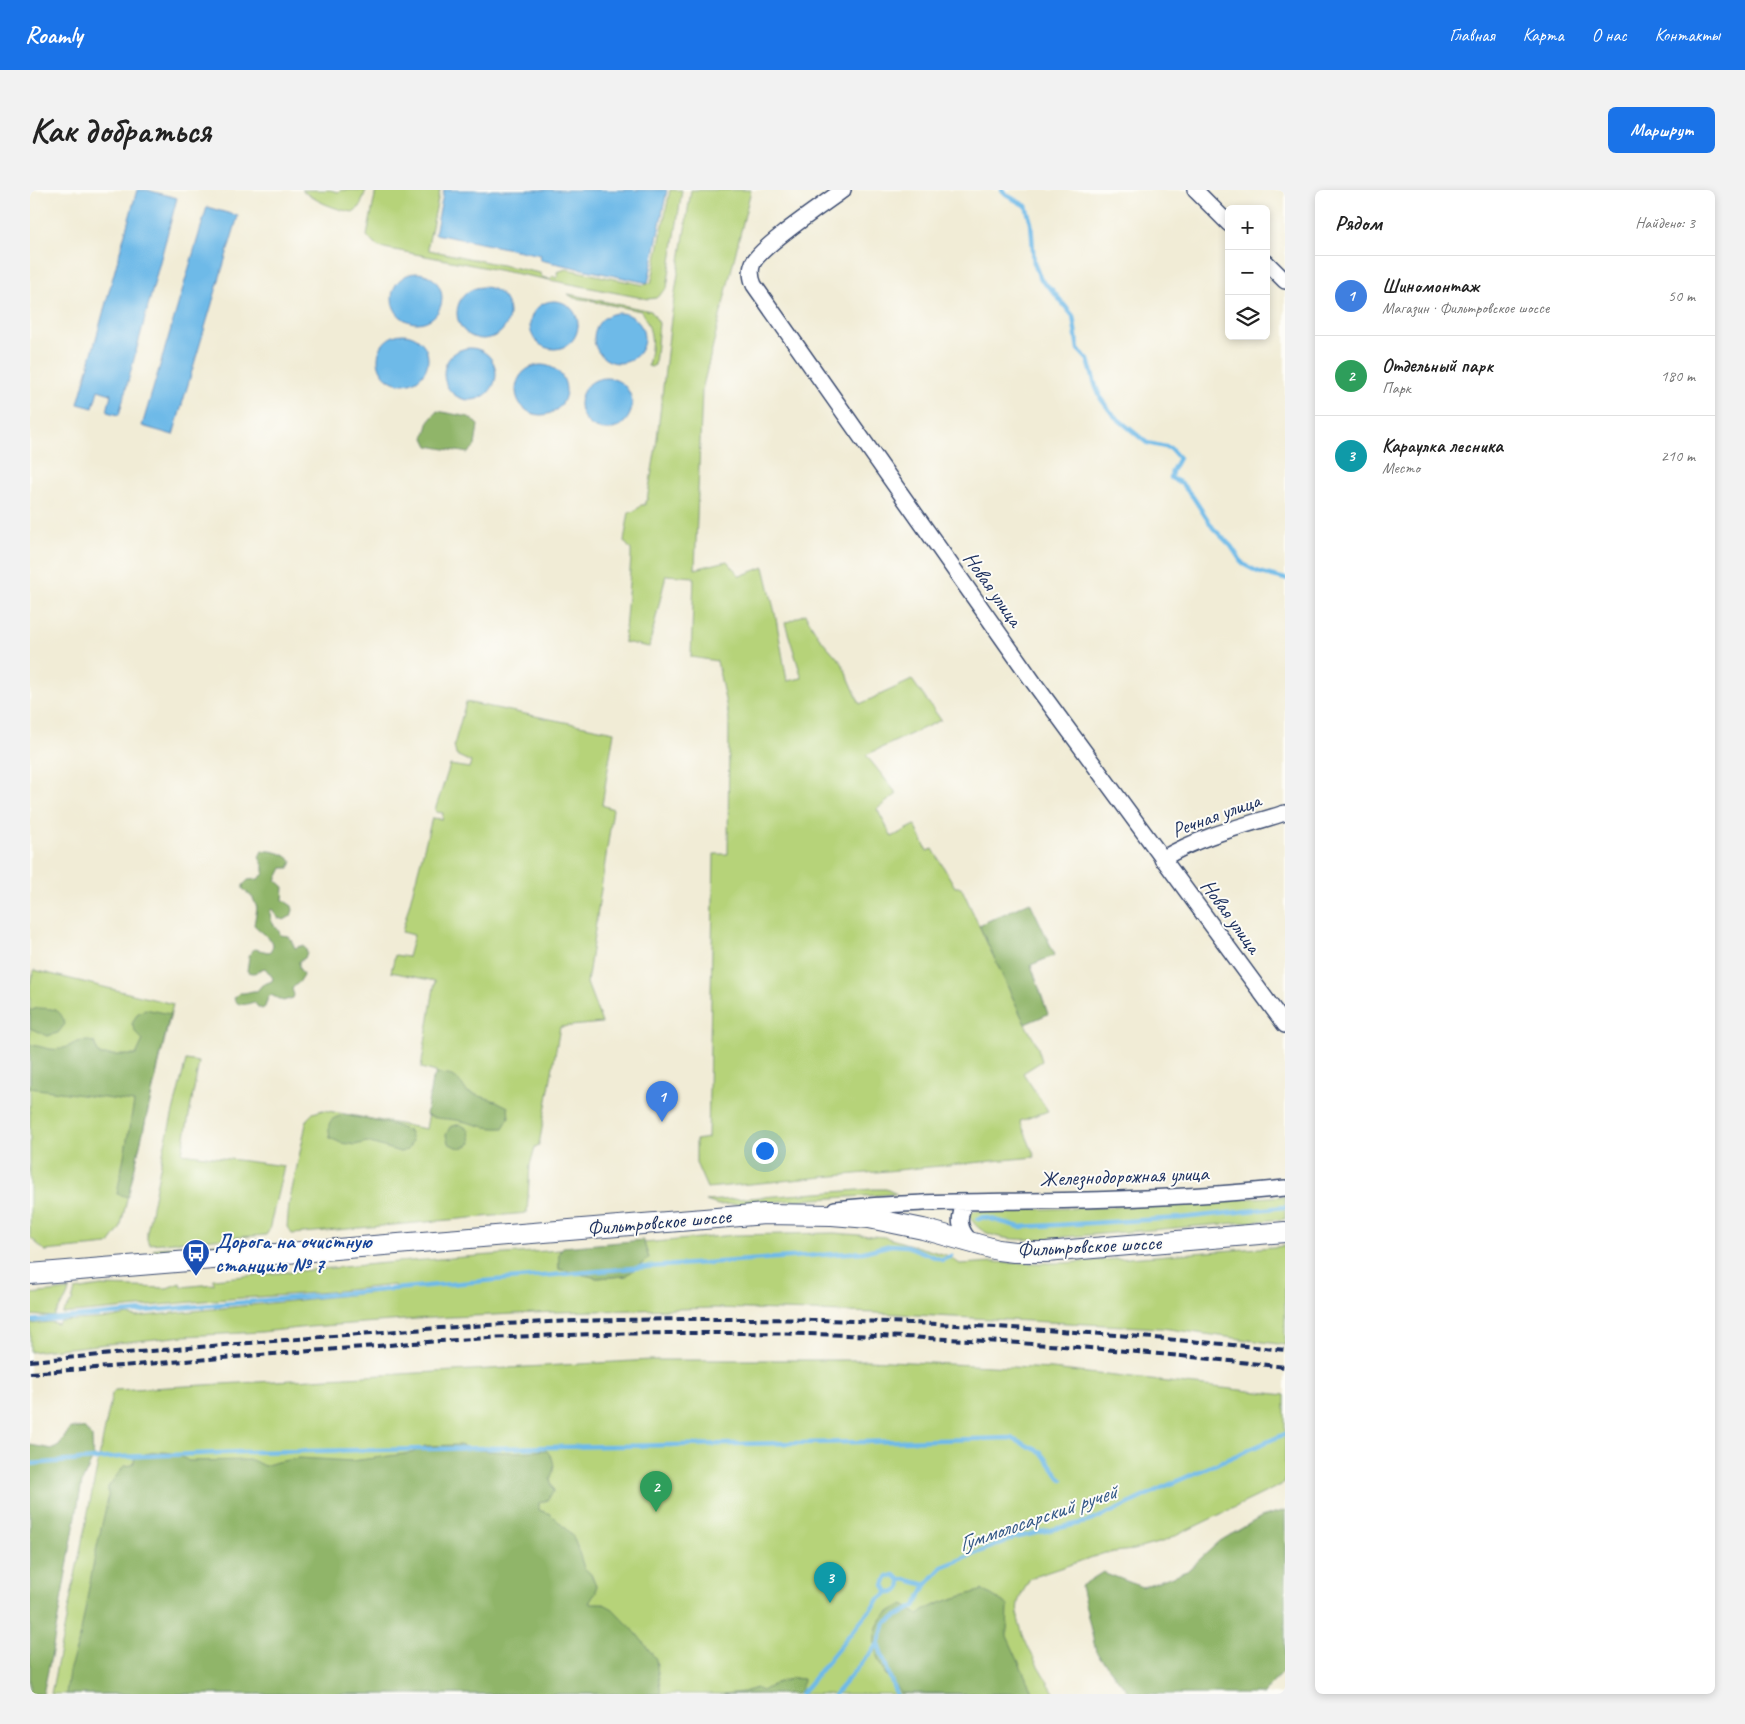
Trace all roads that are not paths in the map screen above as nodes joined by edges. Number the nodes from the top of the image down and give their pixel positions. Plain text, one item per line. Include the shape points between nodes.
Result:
1 (842, 190) edge
2 (1195, 190) edge
3 (1225, 220) edge
4 (1270, 266) edge
5 (1285, 282) edge
6 (1285, 813) edge
7 (1162, 859) junction
8 (1285, 1025) edge
9 (1285, 1188) edge
10 (965, 1202) junction
11 (798, 1214) junction
12 (1285, 1232) edge
13 (971, 1242) junction
14 (30, 1274) edge

1 - 7 street, Новая улица via 757,256 751,270 754,285
2 - 3 street
4 - 5 street
6 - 7 street, Речная улица via 1208,836
7 - 8 street, Новая улица
9 - 10 street, Железнодорожная улица via 1162,1198
10 - 11 street, Железнодорожная улица via 867,1205
10 - 13 street via 960,1212 960,1228
11 - 13 main road, Фильтровское шоссе via 869,1218
11 - 14 main road, Фильтровское шоссе via 747,1215
12 - 13 main road, Фильтровское шоссе via 1046,1252 998,1250

